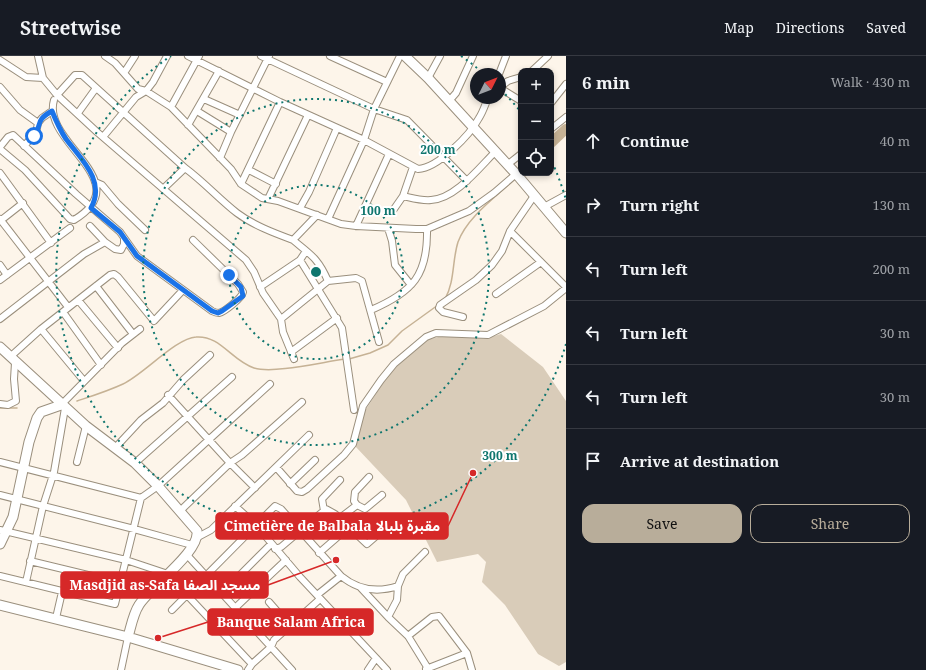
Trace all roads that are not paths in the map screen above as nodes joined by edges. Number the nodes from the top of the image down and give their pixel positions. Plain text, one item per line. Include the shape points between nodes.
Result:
1 (38, 56) edge
2 (105, 56) edge
3 (135, 56) edge
4 (167, 56) edge
5 (188, 56) edge
6 (261, 56) edge
7 (330, 56) edge
8 (400, 56) edge
9 (405, 56) edge
10 (440, 56) edge
11 (473, 56) edge
12 (506, 56) edge
13 (548, 56) edge
14 (197, 58) edge
15 (268, 58) edge
16 (0, 60) edge
17 (501, 68) edge
18 (535, 68) edge
19 (219, 71) junction
20 (124, 73) junction
21 (43, 78) junction
22 (428, 78) junction
23 (518, 78) edge
24 (387, 82) junction
25 (506, 83) edge
26 (566, 84) edge
27 (0, 87) edge
28 (96, 88) junction
29 (253, 88) junction
30 (146, 91) junction
31 (506, 92) edge
32 (56, 97) junction
33 (204, 99) junction
34 (518, 99) edge
35 (554, 99) edge
36 (449, 101) junction
37 (280, 102) junction
38 (485, 104) edge
39 (171, 107) junction
40 (374, 109) junction
41 (52, 111) junction
42 (123, 111) junction
43 (197, 111) junction
44 (78, 113) junction
45 (240, 114) junction
46 (308, 115) junction
47 (566, 116) edge
48 (38, 123) junction
49 (188, 126) junction
50 (554, 126) edge
51 (337, 128) junction
52 (473, 128) junction
53 (231, 132) junction
54 (103, 137) junction
55 (364, 140) junction
56 (24, 146) junction
57 (0, 148) edge
58 (495, 152) junction
59 (389, 154) junction
60 (444, 156) junction
61 (518, 156) edge
62 (220, 158) junction
63 (507, 165) junction
64 (413, 167) junction
65 (186, 168) junction
66 (249, 170) junction
67 (0, 173) edge
68 (516, 174) junction
69 (467, 181) junction
70 (95, 182) junction
71 (241, 184) junction
72 (276, 184) junction
73 (163, 189) junction
74 (566, 195) edge
75 (403, 196) junction
76 (534, 196) junction
77 (268, 200) junction
78 (23, 203) junction
79 (544, 207) junction
80 (91, 208) junction
81 (300, 208) junction
82 (394, 209) dead end
83 (317, 215) junction
84 (328, 219) junction
85 (0, 220) edge
86 (90, 226) dead end
87 (356, 226) junction
88 (70, 228) dead end
89 (388, 228) junction
90 (427, 229) junction
91 (145, 230) dead end
92 (510, 231) junction
93 (566, 233) edge
94 (123, 236) junction
95 (193, 240) dead end
96 (293, 240) junction
97 (105, 242) junction
98 (51, 243) junction
99 (306, 251) junction
100 (30, 258) junction
101 (300, 260) junction
102 (541, 262) junction
103 (0, 265) edge
104 (7, 275) junction
105 (0, 280) edge
106 (328, 281) junction
107 (49, 282) junction
108 (96, 286) junction
109 (411, 286) junction
110 (260, 287) junction
111 (317, 288) junction
112 (566, 288) edge
113 (183, 290) junction
114 (496, 294) dead end
115 (78, 300) junction
116 (66, 310) junction
117 (370, 310) junction
118 (463, 317) dead end
119 (337, 318) junction
120 (0, 319) edge
121 (281, 320) junction
122 (41, 329) junction
123 (140, 329) dead end
124 (133, 334) junction
125 (379, 342) dead end
126 (0, 347) edge
127 (118, 348) junction
128 (291, 352) junction
129 (210, 355) dead end
130 (294, 359) dead end
131 (13, 360) junction
132 (101, 365) junction
133 (232, 377) dead end
134 (84, 381) junction
135 (270, 384) dead end
136 (168, 395) junction
137 (302, 402) dead end
138 (0, 404) edge
139 (63, 406) junction
140 (354, 410) dead end
141 (188, 415) junction
142 (86, 426) junction
143 (309, 435) dead end
144 (209, 440) junction
145 (115, 448) junction
146 (315, 460) dead end
147 (0, 462) edge
148 (77, 462) dead end
149 (135, 463) junction
150 (230, 463) junction
151 (23, 466) junction
152 (276, 467) junction
153 (53, 475) junction
154 (370, 477) dead end
155 (340, 480) dead end
156 (290, 484) junction
157 (158, 486) junction
158 (255, 488) junction
159 (0, 495) edge
160 (382, 495) dead end
161 (141, 498) junction
162 (16, 499) junction
163 (357, 505) junction
164 (43, 506) junction
165 (235, 506) junction
166 (180, 511) junction
167 (324, 511) junction
168 (340, 518) junction
169 (400, 518) dead end
170 (256, 525) junction
171 (349, 527) junction
172 (134, 528) junction
173 (3, 531) edge
174 (299, 531) junction
175 (36, 539) junction
176 (194, 542) junction
177 (0, 544) edge
178 (273, 546) junction
179 (425, 552) dead end
180 (319, 553) junction
181 (187, 555) junction
182 (126, 560) junction
183 (286, 560) junction
184 (30, 561) junction
185 (168, 574) junction
186 (206, 575) junction
187 (0, 576) edge
188 (341, 576) junction
189 (26, 582) junction
190 (120, 584) junction
191 (398, 586) junction
192 (360, 587) junction
193 (150, 590) junction
194 (62, 592) junction
195 (222, 593) junction
196 (187, 595) junction
197 (319, 597) junction
198 (269, 602) dead end
199 (0, 605) edge
200 (235, 608) junction
201 (172, 610) dead end
202 (388, 617) junction
203 (56, 618) junction
204 (290, 626) junction
205 (408, 636) junction
206 (128, 637) junction
207 (271, 647) junction
208 (468, 653) junction
209 (376, 658) junction
210 (252, 664) junction
211 (427, 669) edge
212 (121, 670) edge
213 (238, 670) edge
214 (248, 670) edge
215 (292, 670) edge
216 (368, 670) edge
217 (387, 670) edge
218 (472, 670) edge

1 - 21 street
2 - 20 street
3 - 20 street
4 - 30 street
5 - 14 street
6 - 15 street
7 - 24 street
8 - 24 street
9 - 22 street
10 - 22 street
11 - 36 street via 456,93
12 - 17 street
13 - 18 street
14 - 19 street
14 - 39 street
15 - 29 street
15 - 40 street
16 - 21 street via 26,77
19 - 29 street
19 - 33 street
20 - 30 street via 138,89
21 - 32 street
22 - 36 street
23 - 25 street
24 - 40 street
26 - 35 street
27 - 48 street via 20,110
28 - 32 street via 84,76 77,74
28 - 42 street
28 - 44 street
29 - 37 street
29 - 45 street
30 - 39 street
30 - 42 street via 136,97
31 - 34 street
32 - 41 street
32 - 44 street
33 - 43 street
33 - 45 street
36 - 52 street
37 - 46 street
37 - 66 street
38 - 52 street
39 - 49 street
40 - 55 street
40 - 60 street via 407,120
41 - 48 street
41 - 70 street via 61,130
42 - 54 street
42 - 65 street
43 - 49 street
43 - 53 street
44 - 54 street
45 - 53 street
46 - 51 street
46 - 72 street
47 - 50 street
48 - 56 street via 36,133
49 - 62 street
51 - 55 street
51 - 81 street
52 - 58 street
52 - 60 street
53 - 62 street
54 - 73 street
55 - 59 street
55 - 84 street
56 - 57 street via 12,135
56 - 80 street
57 - 80 street via 25,170 70,219 74,220
58 - 63 street
58 - 69 street
59 - 64 street
59 - 87 street
60 - 64 street via 428,168
60 - 69 street
61 - 63 street
62 - 71 street
63 - 68 street
64 - 75 street
65 - 73 street
65 - 96 street via 239,214
66 - 71 street
66 - 72 street
67 - 78 street
68 - 76 street
68 - 90 street via 470,211
69 - 75 street via 439,199 419,200
70 - 80 street via 96,194
70 - 91 street via 102,185
71 - 77 street
72 - 77 street
73 - 110 street via 237,251 254,272
74 - 79 street
75 - 82 street
76 - 79 street
76 - 92 street
77 - 81 street
78 - 85 street
78 - 98 street
79 - 93 street
80 - 94 street
81 - 83 street
83 - 84 street
83 - 96 street
84 - 87 street
85 - 100 street
86 - 97 street
87 - 89 street
88 - 98 street
89 - 90 street
89 - 109 street via 395,265
90 - 109 street via 424,264
92 - 102 street
92 - 118 street via 502,251 492,265 476,280 440,305 439,308 443,312
94 - 97 street via 124,244 121,250
94 - 113 street via 137,256
95 - 113 street via 238,284 243,296 218,313 193,299
96 - 99 street
97 - 107 street via 84,254
98 - 100 street
99 - 101 street
99 - 106 street via 321,265
100 - 104 street
100 - 107 street
101 - 110 street
101 - 111 street
102 - 112 street
102 - 114 street
103 - 104 street
104 - 105 street
106 - 111 street
106 - 117 street via 359,278
107 - 116 street
107 - 120 street
108 - 113 street via 110,275 116,275 154,321
108 - 115 street
108 - 124 street
109 - 117 street via 383,305
110 - 121 street
111 - 119 street
111 - 121 street
112 - 156 street via 544,306 488,335 436,333 426,337 394,364 373,390 360,413 352,444 344,455 304,491 296,492
115 - 116 street
115 - 127 street
116 - 122 street
116 - 132 street
117 - 125 street
119 - 128 street
119 - 140 street via 343,332 348,359
121 - 128 street
122 - 131 street
122 - 134 street
123 - 124 street
124 - 127 street
126 - 131 street
127 - 132 street
128 - 130 street
129 - 136 street
131 - 138 street via 16,400 8,405
131 - 139 street
132 - 134 street
133 - 141 street
134 - 139 street
135 - 144 street
136 - 141 street
136 - 145 street
137 - 150 street
139 - 142 street
139 - 151 street via 42,412 37,418
139 - 153 street
141 - 144 street
141 - 149 street
142 - 145 street
142 - 148 street
143 - 152 street
144 - 150 street
144 - 157 street
145 - 149 street
146 - 156 street
147 - 151 street
149 - 157 street
150 - 158 street
150 - 166 street
151 - 153 street
151 - 162 street
152 - 156 street
152 - 158 street
153 - 161 street
153 - 164 street
154 - 163 street via 355,492 354,501
155 - 167 street via 322,499
157 - 161 street
157 - 166 street
158 - 165 street
159 - 162 street
160 - 163 street via 365,509
161 - 172 street
162 - 164 street
162 - 173 street via 13,517
163 - 168 street
164 - 172 street
164 - 175 street
165 - 170 street
165 - 176 street via 211,530
166 - 176 street via 197,531
167 - 168 street via 327,509
167 - 174 street
168 - 171 street
169 - 171 street via 367,544
170 - 174 street via 277,506
170 - 178 street
170 - 186 street
171 - 180 street
172 - 176 street
172 - 182 street
173 - 175 street
173 - 177 street
174 - 178 street via 281,547
174 - 180 street
175 - 182 street
175 - 184 street
176 - 181 street
178 - 183 street
178 - 195 street
179 - 191 street via 405,570
180 - 188 street
181 - 185 street
181 - 186 street
182 - 185 street
182 - 190 street
183 - 197 street
183 - 200 street
184 - 189 street
184 - 190 street
185 - 193 street
186 - 195 street
186 - 196 street
187 - 189 street
188 - 192 street via 349,583
188 - 197 street
189 - 194 street
190 - 193 street
190 - 194 street via 115,604
191 - 192 street via 382,591
191 - 202 street via 397,600
192 - 202 street
193 - 206 street via 138,606
194 - 203 street
195 - 200 street
196 - 201 street
196 - 210 street
197 - 204 street
197 - 209 street
198 - 204 street
199 - 203 street
200 - 207 street
202 - 205 street
203 - 206 street
204 - 207 street via 271,643
205 - 208 street via 436,615 442,618
205 - 211 street
206 - 212 street
206 - 213 street
207 - 210 street
207 - 215 street
208 - 211 street
208 - 218 street
209 - 216 street
209 - 217 street
210 - 214 street

